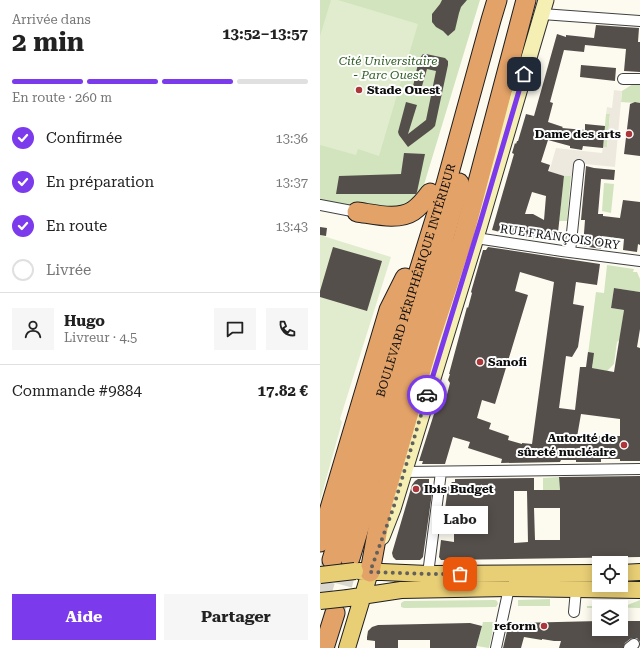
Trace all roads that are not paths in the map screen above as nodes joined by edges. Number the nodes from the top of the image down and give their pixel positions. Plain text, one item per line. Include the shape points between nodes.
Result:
1 (484, 0) edge
2 (497, 0) edge
3 (509, 0) edge
4 (526, 0) edge
5 (544, 7) edge
6 (640, 21) edge
7 (640, 79) edge
8 (623, 80) dead end
9 (499, 105) junction
10 (579, 165) dead end
11 (430, 193) junction
12 (324, 206) edge
13 (357, 212) joint
14 (476, 238) junction
15 (570, 252) junction
16 (640, 261) edge
17 (405, 278) junction
18 (429, 293) junction
19 (384, 384) junction
20 (640, 469) edge
21 (403, 472) junction
22 (441, 472) junction
23 (320, 542) tunnel mouth
24 (352, 565) junction
25 (640, 572) edge
26 (592, 573) edge
27 (628, 573) edge
28 (428, 574) junction
29 (320, 575) edge
30 (628, 583) edge
31 (640, 583) edge
32 (592, 585) edge
33 (509, 588) junction
34 (576, 590) junction
35 (640, 590) edge
36 (355, 597) junction
37 (320, 601) edge
38 (574, 612) dead end
39 (335, 613) tunnel mouth
40 (324, 648) edge
41 (346, 648) edge
42 (496, 648) edge

1 - 11 highway
2 - 19 highway, BOULEVARD PÉRIPHÉRIQUE INTÉRIEUR via 446,184
3 - 18 highway
4 - 9 highway
5 - 6 street
5 - 14 main road
7 - 8 street
9 - 18 highway via 448,251
9 - 24 highway via 463,239 430,339 382,506
10 - 15 street
11 - 13 highway via 422,204 406,214 385,216
11 - 17 highway
12 - 13 street
14 - 15 street, RUE FRANÇOIS ORY
14 - 21 main road
15 - 16 street, RUE FRANÇOIS ORY
17 - 19 highway
17 - 23 highway via 389,310
18 - 24 highway
19 - 24 highway, BOULEVARD PÉRIPHÉRIQUE INTÉRIEUR
20 - 22 street
21 - 22 street
21 - 24 main road via 393,509
22 - 28 street
24 - 28 main road
24 - 29 main road, bridge
24 - 36 main road
25 - 27 main road
26 - 28 main road
30 - 31 main road
32 - 34 main road
33 - 34 main road
33 - 36 main road via 402,590
33 - 42 street
34 - 35 main road
34 - 38 street
36 - 37 main road, bridge
36 - 41 main road
39 - 40 highway

